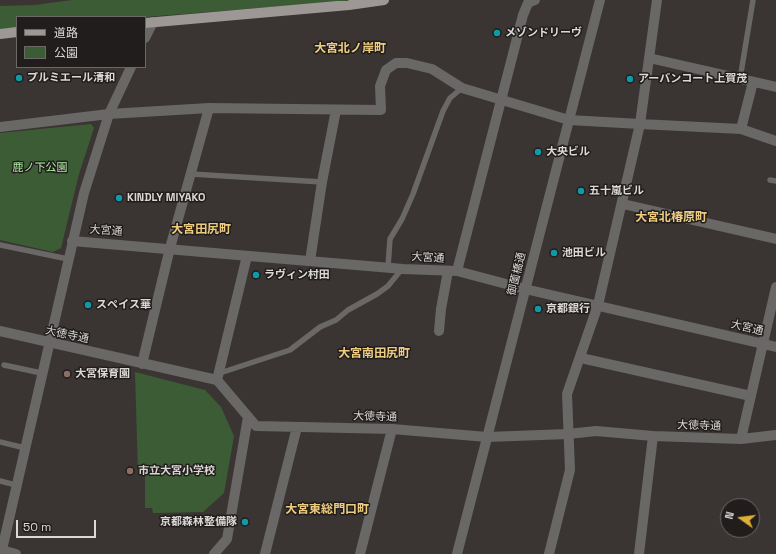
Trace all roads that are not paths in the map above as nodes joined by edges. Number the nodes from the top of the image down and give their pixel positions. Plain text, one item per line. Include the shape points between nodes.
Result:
1 (384, 0) edge
2 (534, 0) edge
3 (600, 0) edge
4 (656, 0) edge
5 (753, 0) edge
6 (149, 22) edge
7 (16, 32) edge
8 (0, 34) edge
9 (146, 34) edge
10 (649, 58) junction
11 (131, 68) edge
12 (740, 79) junction
13 (753, 82) junction
14 (776, 87) edge
15 (462, 88) junction
16 (502, 100) junction
17 (209, 108) junction
18 (336, 110) junction
19 (109, 114) junction
20 (569, 120) junction
21 (640, 124) junction
22 (0, 127) edge
23 (741, 129) junction
24 (776, 141) edge
25 (191, 174) junction
26 (322, 182) junction
27 (623, 204) junction
28 (776, 239) edge
29 (72, 241) junction
30 (0, 245) edge
31 (170, 248) junction
32 (247, 256) junction
33 (68, 259) junction
34 (310, 261) junction
35 (388, 267) junction
36 (403, 269) junction
37 (453, 271) junction
38 (776, 287) edge
39 (525, 290) junction
40 (598, 305) junction
41 (0, 331) edge
42 (439, 331) dead end
43 (48, 343) junction
44 (763, 344) junction
45 (776, 346) edge
46 (580, 358) junction
47 (142, 364) junction
48 (4, 365) dead end
49 (41, 373) junction
50 (219, 376) junction
51 (751, 396) junction
52 (248, 417) junction
53 (297, 427) junction
54 (392, 429) junction
55 (568, 434) junction
56 (776, 435) edge
57 (487, 436) junction
58 (653, 436) junction
59 (742, 439) junction
60 (0, 442) edge
61 (25, 448) junction
62 (0, 481) edge
63 (16, 485) junction
64 (4, 523) edge
65 (1, 552) edge
66 (16, 554) edge
67 (214, 554) edge
68 (265, 554) edge
69 (360, 554) edge
70 (457, 554) edge
71 (549, 554) edge
72 (639, 554) edge

1 - 6 main road
2 - 16 street via 528,3 523,15
3 - 20 street, 御薗橋通
4 - 10 street
5 - 12 lane
6 - 9 street
7 - 8 main road
10 - 12 street
10 - 21 street
11 - 19 street
12 - 13 street
13 - 14 street
13 - 23 street
15 - 16 street
15 - 18 street via 432,69 407,62 396,62 386,70 380,86 381,110
15 - 35 lane via 450,98 443,111 418,181 402,219 390,239
16 - 20 street
16 - 37 street
17 - 18 street
17 - 19 street
17 - 25 street
18 - 26 street
19 - 22 street
19 - 29 street
20 - 21 street
20 - 39 street, 御薗橋通
21 - 23 street
21 - 27 street
23 - 24 street
25 - 26 lane
25 - 31 street
26 - 34 street
27 - 28 street
27 - 40 street
29 - 31 street, 大宮通
29 - 33 street
30 - 33 lane
31 - 32 street, 大宮通
31 - 47 street
32 - 34 street, 大宮通
32 - 50 street
33 - 43 street
34 - 35 street, 大宮通
35 - 36 street, 大宮通
36 - 37 street, 大宮通
36 - 50 lane via 377,294 320,327 290,350
37 - 39 street, 大宮通
37 - 42 street via 441,309
38 - 44 street
39 - 40 street, 大宮通
39 - 57 street, 御薗橋通
40 - 44 street, 大宮通
40 - 46 street
41 - 43 street, 大徳寺通
43 - 47 street, 大徳寺通
43 - 49 street
44 - 45 street, 大宮通
44 - 51 street
46 - 51 street
46 - 55 street via 567,394
47 - 50 street, 大徳寺通
48 - 49 lane
49 - 61 street
50 - 52 street, 大徳寺通
51 - 59 street
52 - 53 street, 大徳寺通 via 256,426
52 - 67 street via 227,539
53 - 54 street, 大徳寺通
53 - 68 street
54 - 57 street, 大徳寺通
54 - 69 street
55 - 57 street, 大徳寺通
55 - 58 street, 大徳寺通 via 596,431
55 - 71 street via 570,470
56 - 59 street, 大徳寺通
57 - 70 street, 御薗橋通
58 - 59 street, 大徳寺通
58 - 72 street
60 - 61 lane
61 - 63 street
62 - 63 lane
63 - 64 street
64 - 65 street
65 - 66 street

